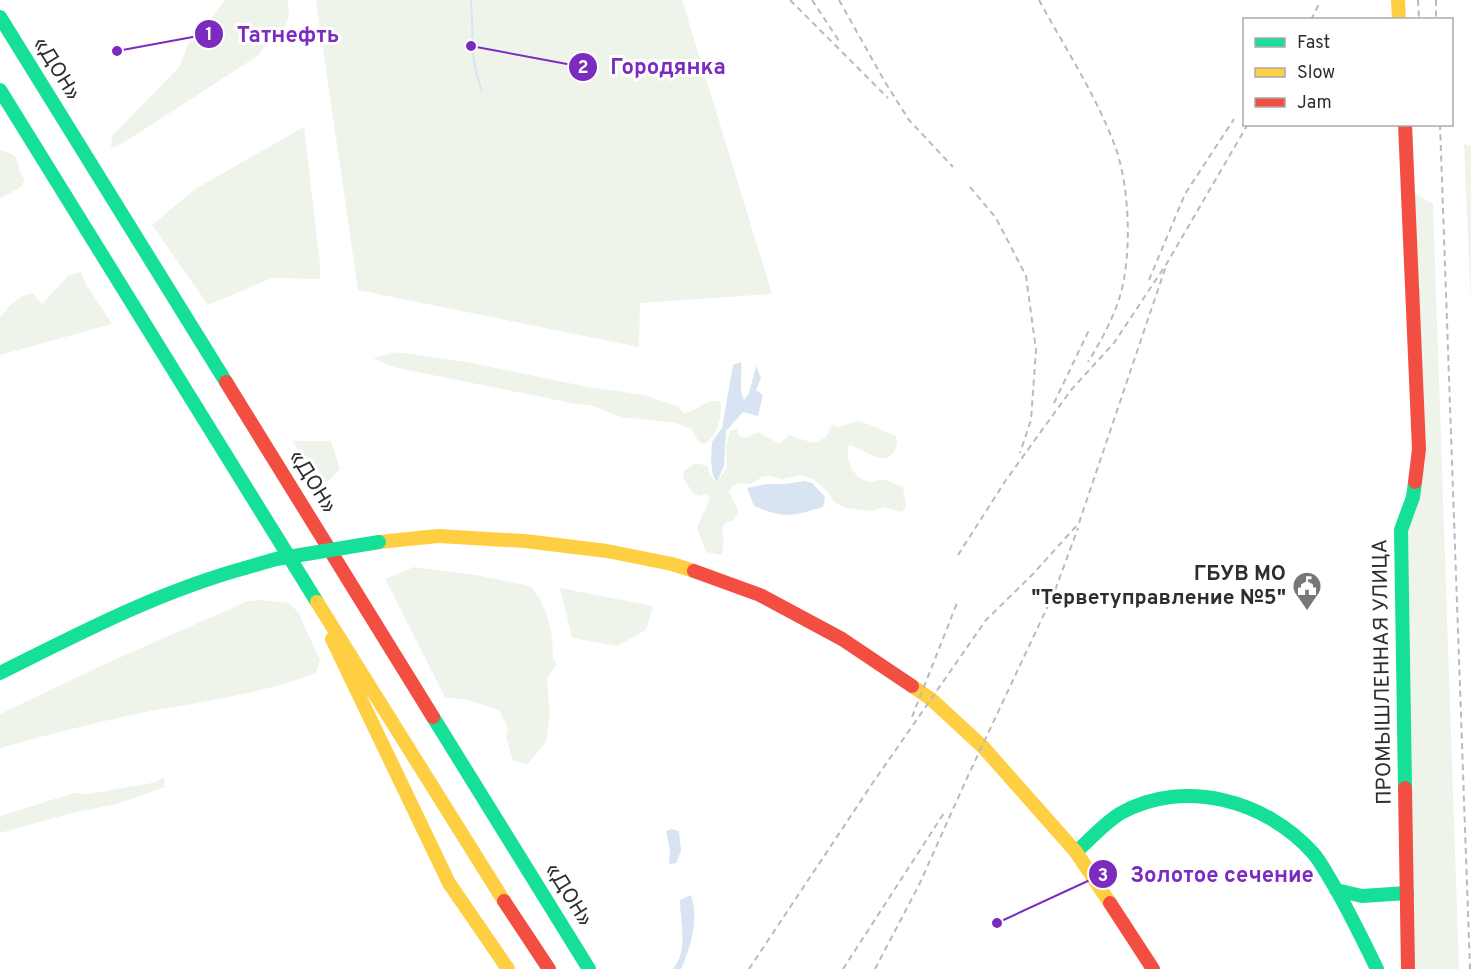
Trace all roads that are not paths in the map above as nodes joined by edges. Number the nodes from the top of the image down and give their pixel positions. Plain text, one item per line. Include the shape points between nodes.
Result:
1 (1398, 0) edge
2 (0, 17) edge
3 (1399, 18) edge
4 (0, 90) edge
5 (1405, 126) edge
6 (302, 578) junction
7 (0, 673) edge
8 (1076, 852) junction
9 (1336, 890) junction
10 (1407, 893) junction
11 (508, 969) edge
12 (549, 969) edge
13 (589, 969) edge
14 (1153, 969) edge
15 (1377, 969) edge
16 (1408, 969) edge

1 - 3 main road
2 - 13 main road, «ДОН»
4 - 6 main road
5 - 10 main road, ПРОМЫШЛЕННАЯ УЛИЦА via 1419,450 1413,497 1401,530
6 - 11 main road via 449,883
6 - 12 main road
7 - 8 main road, bridge via 135,606 206,578 276,559 438,536 607,551 672,564 734,584 842,639 931,699 983,747
8 - 9 main road via 1117,817 1145,804 1168,798 1218,798 1264,814 1288,830 1313,852
8 - 14 main road
9 - 10 main road via 1356,896
9 - 15 main road
10 - 16 main road, ПРОМЫШЛЕННАЯ УЛИЦА

